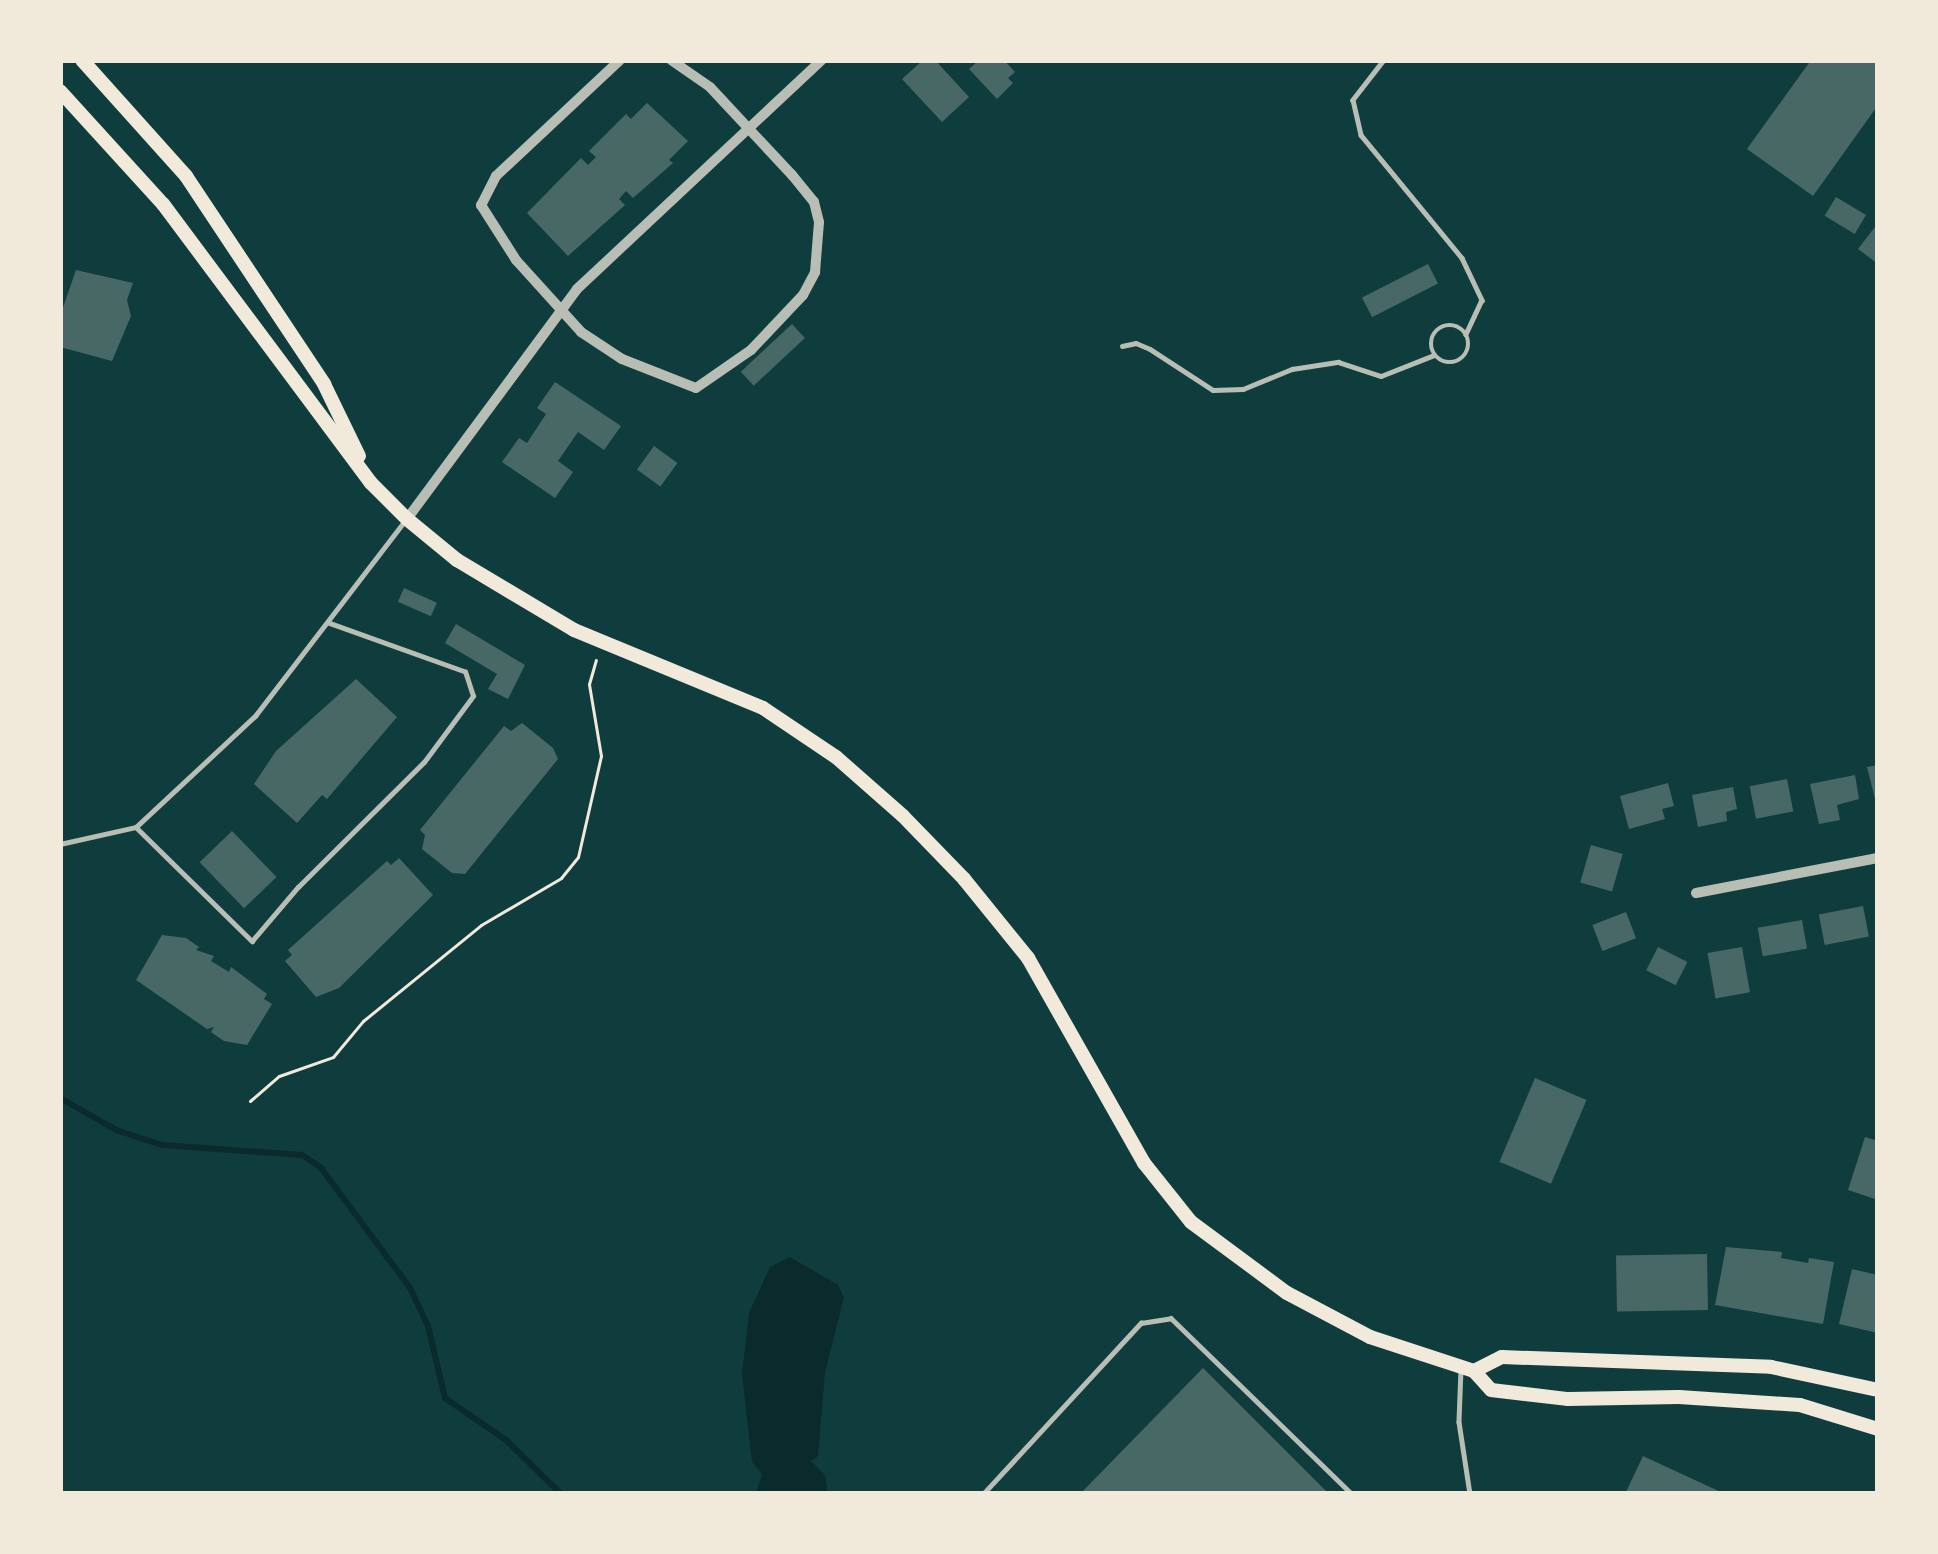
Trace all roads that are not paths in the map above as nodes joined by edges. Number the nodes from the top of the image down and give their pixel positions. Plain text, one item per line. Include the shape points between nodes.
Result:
1 (82, 60) edge
2 (620, 60) edge
3 (671, 60) edge
4 (822, 60) edge
5 (1384, 60) edge
6 (60, 91) edge
7 (746, 130) junction
8 (561, 308) junction
9 (1466, 334) junction
10 (1122, 346) dead end
11 (1434, 355) junction
12 (371, 483) junction
13 (407, 519) junction
14 (328, 623) junction
15 (136, 827) junction
16 (60, 844) edge
17 (1878, 858) edge
18 (1696, 893) dead end
19 (1468, 1369) junction
20 (1878, 1390) edge
21 (1878, 1429) edge
22 (983, 1494) edge
23 (1352, 1494) edge
24 (1470, 1494) edge

1 - 12 main road via 186,176 325,384
2 - 8 street via 496,176 481,205
3 - 7 street via 710,87
4 - 7 street
5 - 9 lane via 1353,100 1361,135 1462,258 1482,300
6 - 12 main road via 176,221
7 - 8 street
7 - 8 street via 814,202 819,222 815,272 779,324 696,388 622,359
8 - 13 street
9 - 11 lane via 1463,358 1444,363
9 - 11 lane via 1456,326 1437,330
10 - 11 lane via 1150,349 1213,390 1338,362 1381,376
12 - 13 main road
13 - 14 lane
13 - 19 main road via 457,560 574,630 763,708 836,757 964,879 1028,958 1144,1163 1191,1222 1325,1315
14 - 15 lane via 255,716
14 - 15 lane via 465,672 472,696 424,762 252,941
15 - 16 lane
17 - 18 street
19 - 20 main road via 1502,1357 1771,1367
19 - 21 main road via 1491,1390 1799,1405
19 - 24 lane via 1459,1423
22 - 23 lane via 1141,1323 1171,1318

